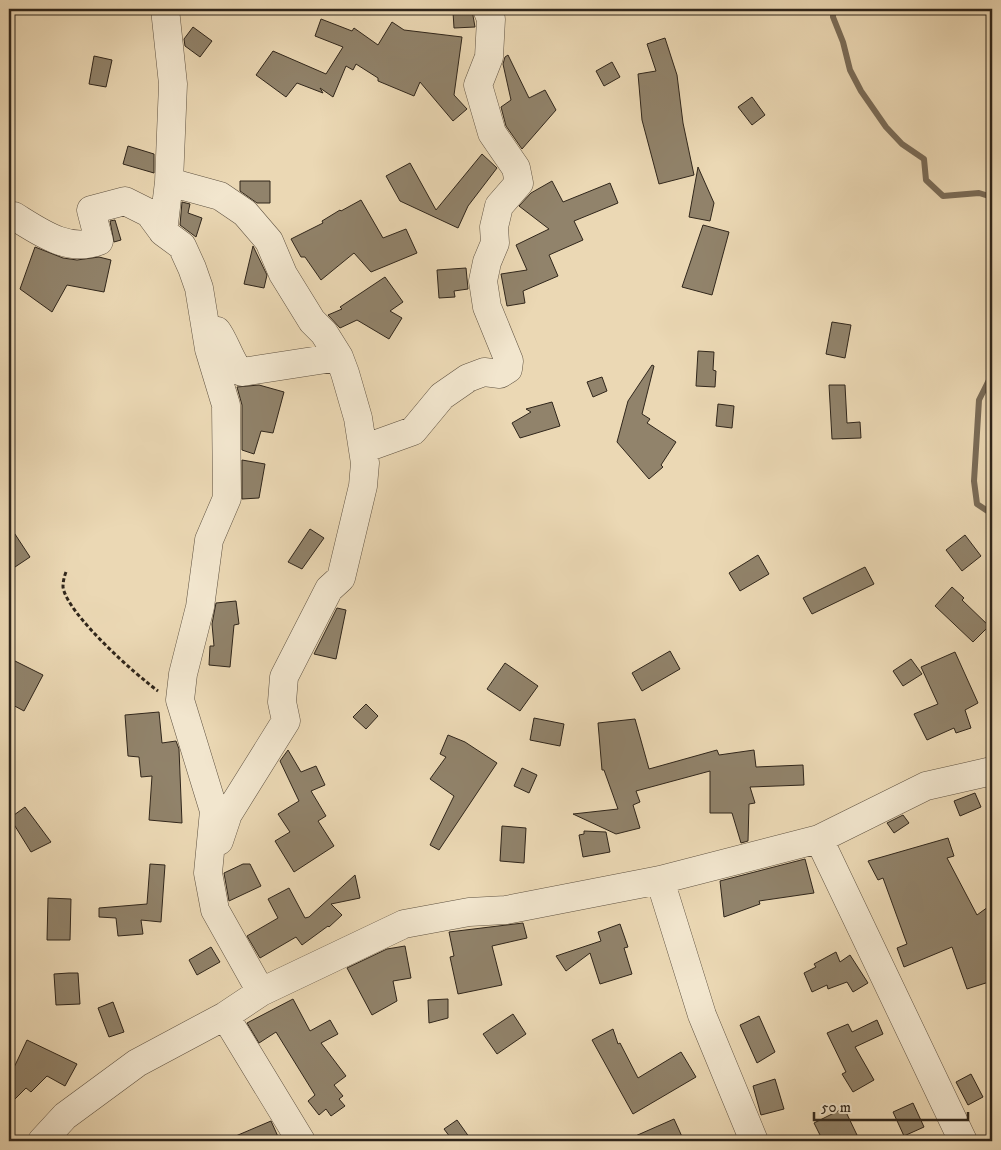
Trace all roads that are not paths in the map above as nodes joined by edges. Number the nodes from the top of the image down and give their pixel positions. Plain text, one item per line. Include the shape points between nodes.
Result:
1 (165, 9) edge
2 (486, 9) edge
3 (169, 182) junction
4 (14, 216) dead end
5 (163, 232) junction
6 (203, 315) junction
7 (339, 357) junction
8 (363, 449) junction
9 (992, 772) edge
10 (819, 839) junction
11 (208, 873) junction
12 (660, 880) junction
13 (261, 992) junction
14 (225, 1016) junction
15 (42, 1141) edge
16 (301, 1141) edge
17 (754, 1141) edge
18 (963, 1141) edge

1 - 3 street via 173,84
2 - 8 street via 491,19 489,56 478,85 492,132 516,168 519,183 500,206 494,227 495,243 483,281 487,307 509,361 508,369 500,374 484,372 468,378 442,396 413,431
3 - 5 street
3 - 7 street via 220,196 245,213 269,241 283,274
4 - 5 street via 56,241 88,245 99,241 91,210 125,201 149,213
5 - 6 street via 182,246 199,288
6 - 7 street via 219,333 236,368 242,372
6 - 11 street via 226,405 227,498 209,540 200,607 183,674 180,700 214,811
7 - 8 street
8 - 11 street via 363,486 340,578 329,589 284,677 282,702 286,721 228,814
9 - 10 street via 926,786
10 - 12 street
10 - 18 street
11 - 13 street via 215,910
12 - 13 street via 506,910 469,912 404,924
12 - 17 street via 702,1014
13 - 14 street
14 - 15 street via 137,1063 65,1116
14 - 16 street

